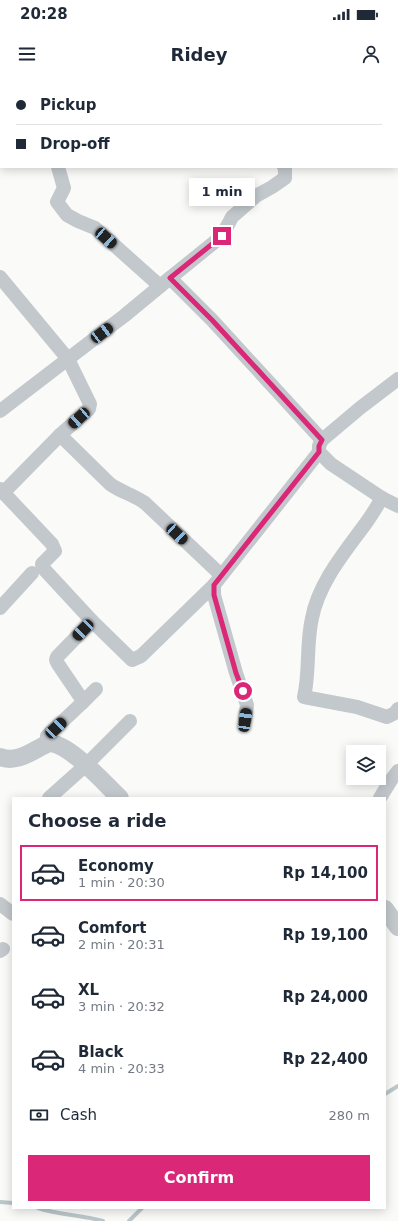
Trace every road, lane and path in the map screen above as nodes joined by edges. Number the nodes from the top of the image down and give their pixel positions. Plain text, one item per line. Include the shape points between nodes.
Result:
1 (58, 168) edge
2 (285, 168) edge
3 (0, 277) edge
4 (165, 282) junction
5 (68, 359) junction
6 (398, 379) edge
7 (0, 411) edge
8 (60, 435) junction
9 (320, 446) junction
10 (2, 491) edge
11 (382, 498) junction
12 (398, 506) edge
13 (32, 573) dead end
14 (217, 580) junction
15 (0, 608) edge
16 (92, 621) junction
17 (96, 689) dead end
18 (82, 703) junction
19 (398, 709) edge
20 (245, 720) dead end
21 (130, 721) dead end
22 (49, 743) junction
23 (0, 757) edge
24 (86, 765) junction
25 (398, 771) edge
26 (50, 797) edge
27 (119, 797) edge
28 (381, 797) edge
29 (0, 904) edge
30 (386, 910) edge
31 (12, 913) edge
32 (398, 927) edge

1 - 4 street via 64,188 58,202 67,215 95,228
2 - 4 street via 285,178 256,196 232,217 222,236
3 - 5 street
4 - 5 street
4 - 9 street via 212,320
5 - 7 street
5 - 8 street via 90,404 89,409
6 - 9 street via 360,408
8 - 10 street
8 - 14 street via 110,484 145,503
9 - 11 street via 323,458
9 - 14 street
10 - 16 street via 52,544 55,551 42,566
11 - 12 street
11 - 19 street via 335,566 316,603 309,636 304,697 357,707 387,717
13 - 15 street
14 - 16 street via 136,659 128,658
14 - 20 street via 214,595 247,705
16 - 18 street via 56,660
17 - 18 street
18 - 22 street via 47,736
21 - 24 street
22 - 23 street via 17,759 8,760
22 - 24 street via 62,746
24 - 26 street
24 - 27 street
25 - 28 street
29 - 31 street
30 - 32 street

